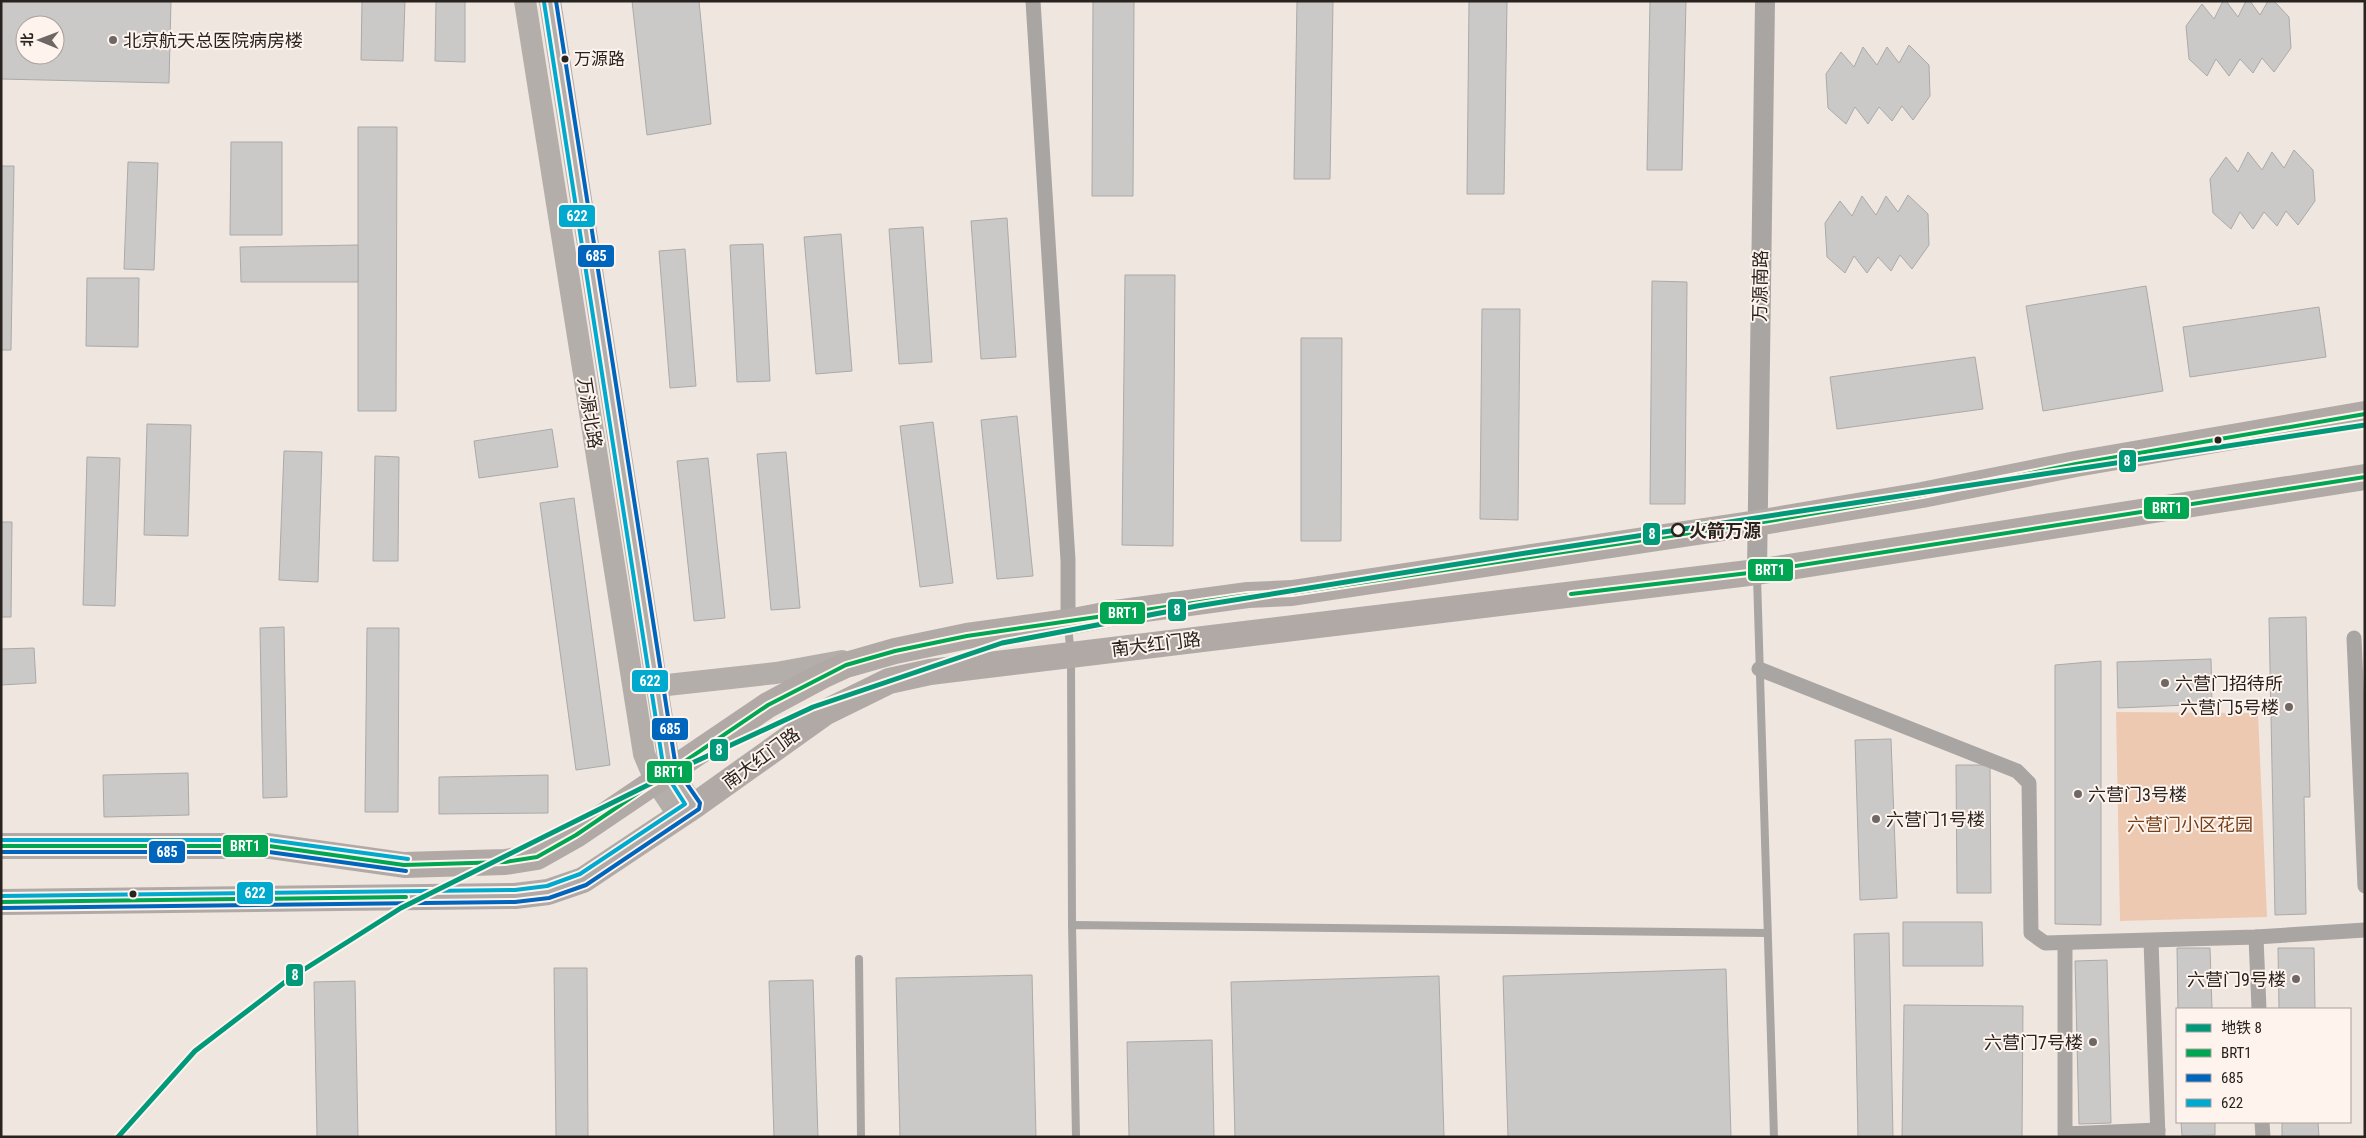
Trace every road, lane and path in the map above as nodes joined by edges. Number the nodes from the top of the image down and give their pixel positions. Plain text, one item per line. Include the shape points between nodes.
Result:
1 (525, 1) edge
2 (550, 1) edge
3 (1033, 1) edge
4 (1765, 1) edge
5 (2365, 414) edge
6 (2365, 477) edge
7 (1757, 523) junction
8 (1757, 572) junction
9 (1068, 622) junction
10 (2354, 638) dead end
11 (895, 651) junction
12 (1071, 655) junction
13 (1759, 669) junction
14 (658, 686) junction
15 (663, 775) junction
16 (687, 811) junction
17 (1, 846) edge
18 (2365, 886) edge
19 (1, 902) edge
20 (1072, 925) junction
21 (2365, 930) edge
22 (1767, 933) junction
23 (2256, 937) junction
24 (2151, 941) junction
25 (2065, 943) junction
26 (859, 960) dead end
27 (2259, 1008) edge
28 (2262, 1123) edge
29 (2158, 1133) edge
30 (861, 1137) edge
31 (1076, 1137) edge
32 (1774, 1137) edge
33 (2263, 1137) edge

1 - 15 main road, 万源北路 via 644,754
2 - 14 main road, 万源北路
3 - 9 street via 1068,560
4 - 7 street, 万源南路
5 - 7 highway
6 - 8 highway, 南大红门路
7 - 8 street, 万源南路
7 - 9 highway, 南大红门路 via 1292,593 1143,609
8 - 12 highway, 南大红门路
8 - 13 lane
9 - 11 highway, 南大红门路 via 968,636
9 - 12 lane
10 - 18 street
11 - 14 main road via 776,672
11 - 15 highway, 南大红门路 via 822,676 768,705
12 - 16 highway, 南大红门路 via 930,672 889,681 826,712
12 - 20 lane
13 - 22 lane
13 - 25 street via 2017,771 2029,783 2031,933 2045,943
14 - 15 main road, 万源北路
15 - 16 main road
15 - 17 highway, 南大红门路 via 576,836 537,856 505,862 404,865 269,846
16 - 19 highway, 南大红门路 via 583,880 548,892 523,895
20 - 22 lane
20 - 31 lane
21 - 23 street
22 - 32 lane
23 - 24 street
23 - 27 street
24 - 25 street
24 - 29 street
25 - 29 street via 2065,1134
26 - 30 lane
28 - 33 street

